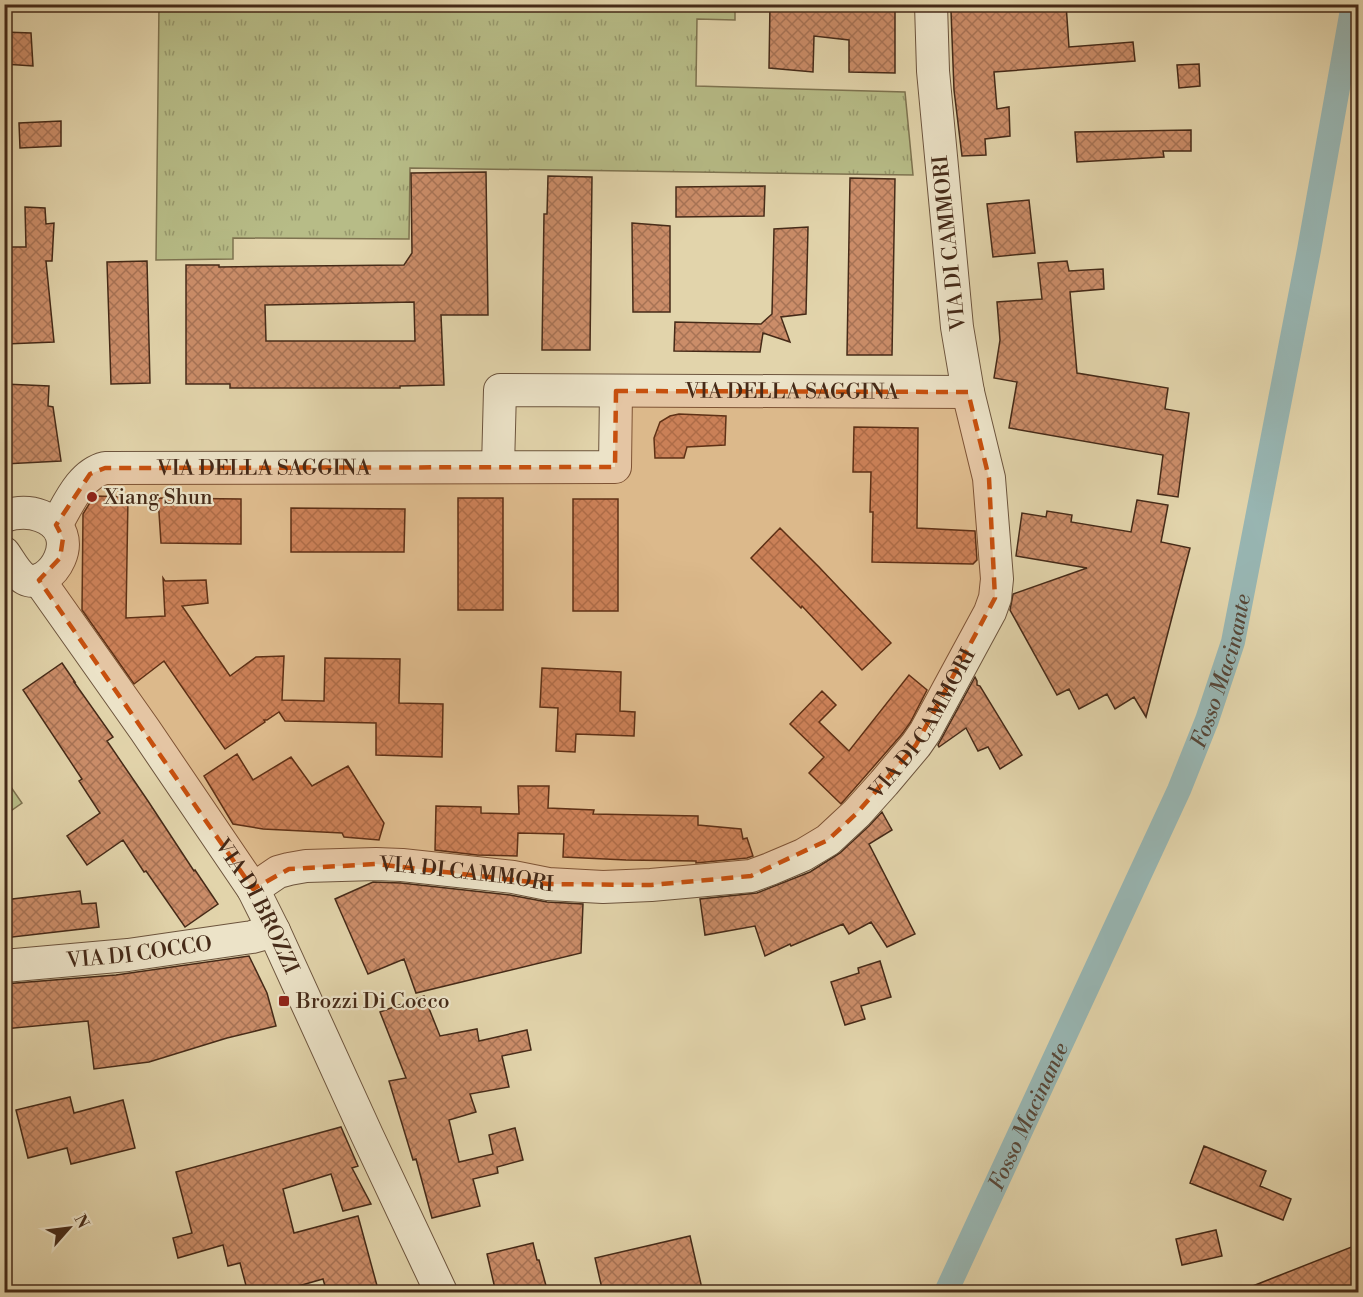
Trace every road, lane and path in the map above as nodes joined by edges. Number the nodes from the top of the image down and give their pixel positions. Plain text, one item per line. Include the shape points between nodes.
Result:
1 (931, 4) edge
2 (616, 391) junction
3 (968, 392) junction
4 (498, 467) junction
5 (4, 516) edge
6 (56, 525) junction
7 (4, 553) edge
8 (39, 580) junction
9 (253, 889) junction
10 (274, 931) junction
11 (4, 966) edge
12 (441, 1293) edge

1 - 3 street, VIA DI CAMMORI via 933,71 956,315
2 - 3 street, VIA DELLA SAGGINA
2 - 4 street, VIA DELLA SAGGINA via 615,467
2 - 4 street, VIA DELLA SAGGINA via 500,390
3 - 9 street, VIA DI CAMMORI via 989,478 995,598 963,664 916,745 828,840 751,876 651,885 558,885 376,864 289,869
4 - 6 street, VIA DELLA SAGGINA via 105,468 86,478
5 - 6 street via 28,512
6 - 8 street via 64,547 49,574
7 - 8 street, VIA DI BROZZI via 22,577
8 - 9 street, VIA DI BROZZI
9 - 10 street, VIA DI BROZZI
10 - 11 street, VIA DI COCCO via 128,955
10 - 12 street, VIA DI BROZZI

